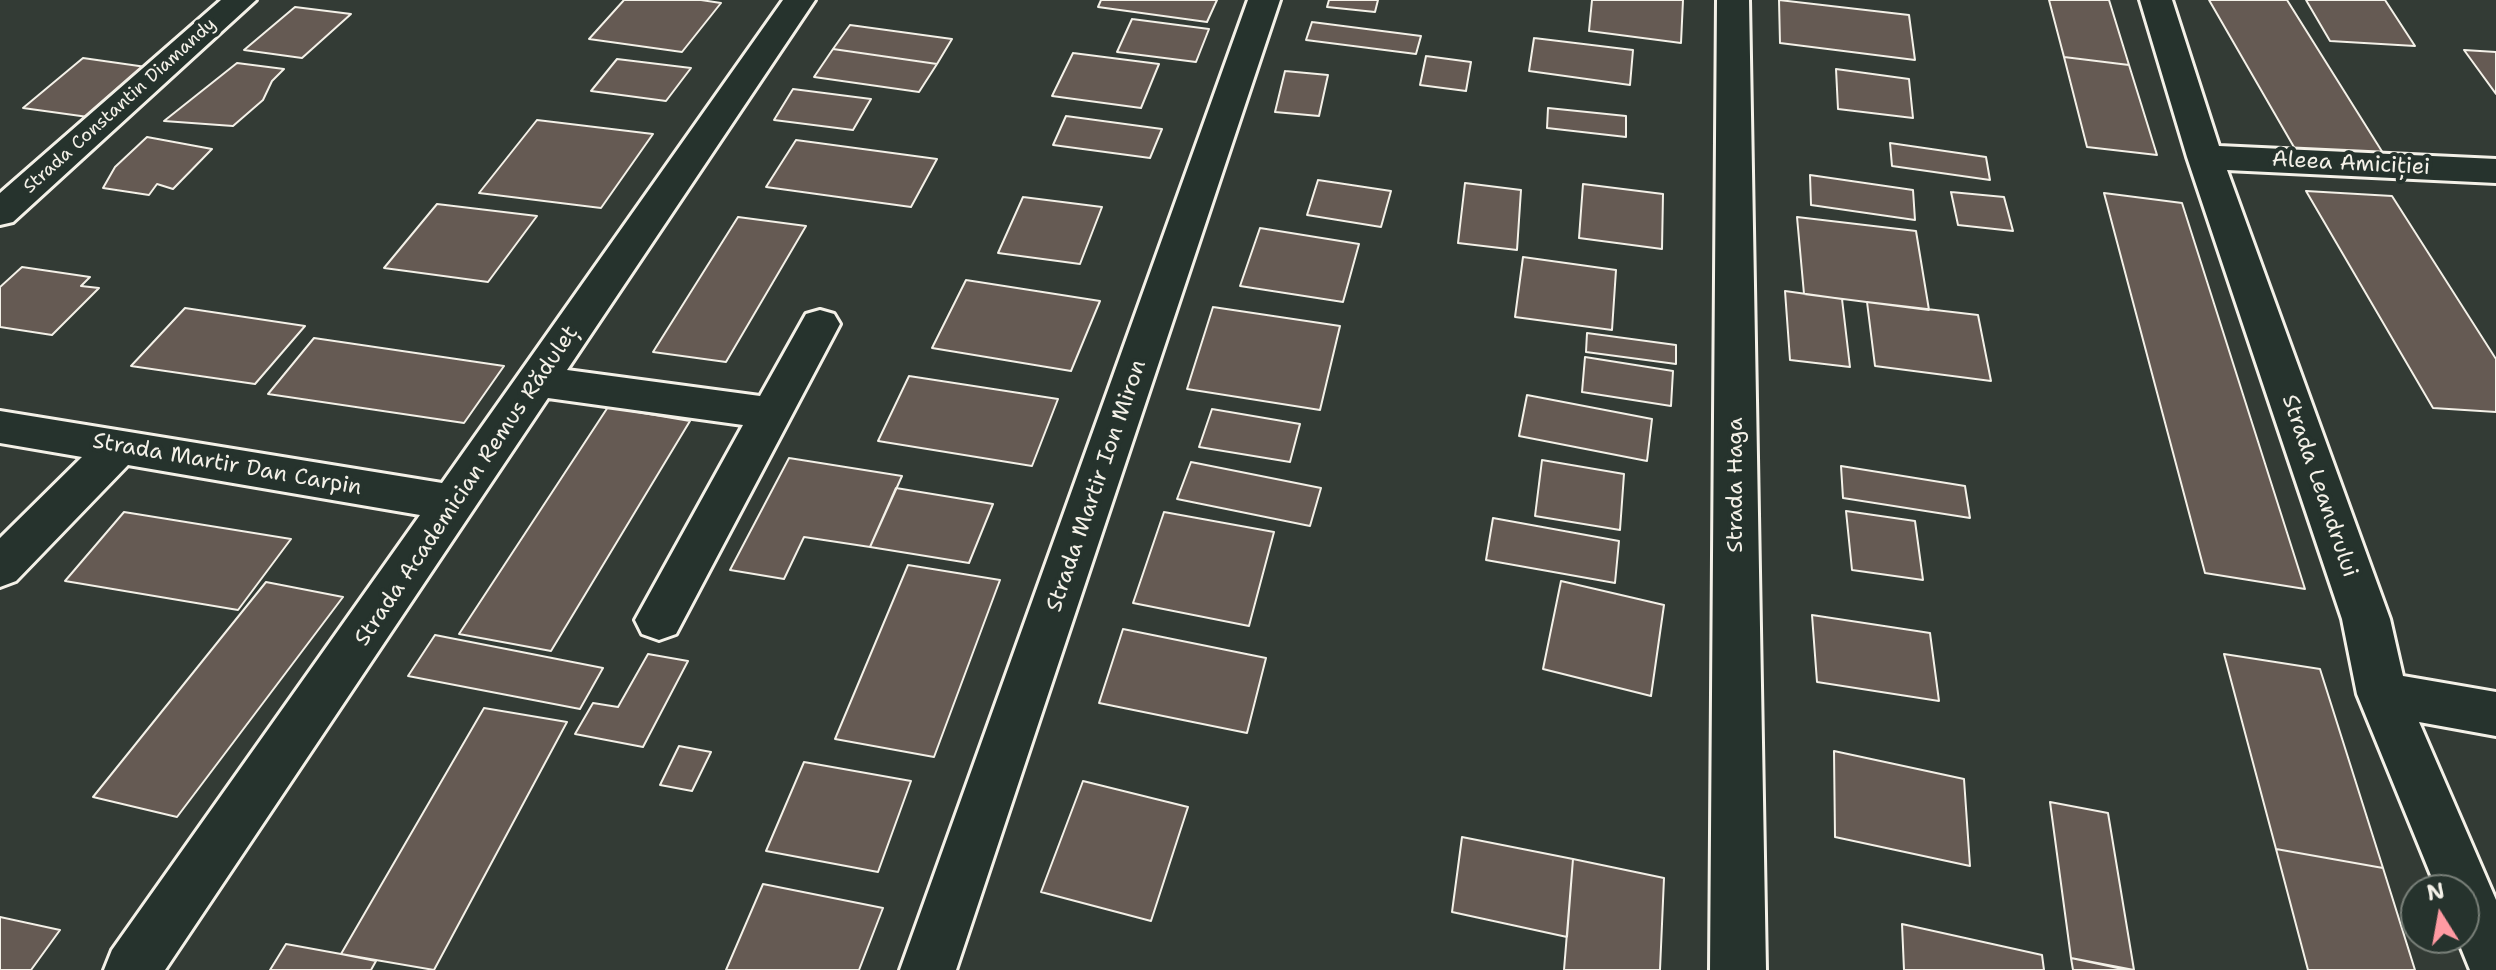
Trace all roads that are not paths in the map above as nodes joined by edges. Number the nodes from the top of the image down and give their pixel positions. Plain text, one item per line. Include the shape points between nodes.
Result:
1 (240, 0) edge
2 (799, 0) edge
3 (1264, 0) edge
4 (1733, 0) edge
5 (2156, 0) edge
6 (2205, 157) junction
7 (2496, 171) edge
8 (0, 213) edge
9 (820, 324) dead end
10 (538, 381) junction
11 (771, 413) junction
12 (0, 427) edge
13 (119, 447) junction
14 (455, 503) junction
15 (0, 568) edge
16 (659, 620) dead end
17 (2382, 694) junction
18 (2496, 714) edge
19 (2496, 966) edge
20 (132, 970) edge
21 (928, 970) edge
22 (1738, 970) edge

1 - 8 street, Strada Constantin Diamandy
2 - 10 street, Strada Academician Remus Răduleț
3 - 21 street, Strada Martir Ion Miron
4 - 22 street, Strada Haga
5 - 6 street, Strada Leandrului
6 - 7 street, Aleea Amiciției
6 - 17 street, Strada Leandrului via 2366,619
9 - 11 street
10 - 11 street
10 - 14 street, Strada Academician Remus Răduleț
11 - 16 street
12 - 13 street, Strada Martir Dan Carpin
13 - 14 street, Strada Martir Dan Carpin
13 - 15 street
14 - 20 street, Strada Academician Remus Răduleț
17 - 18 street
17 - 19 street, Strada Leandrului

